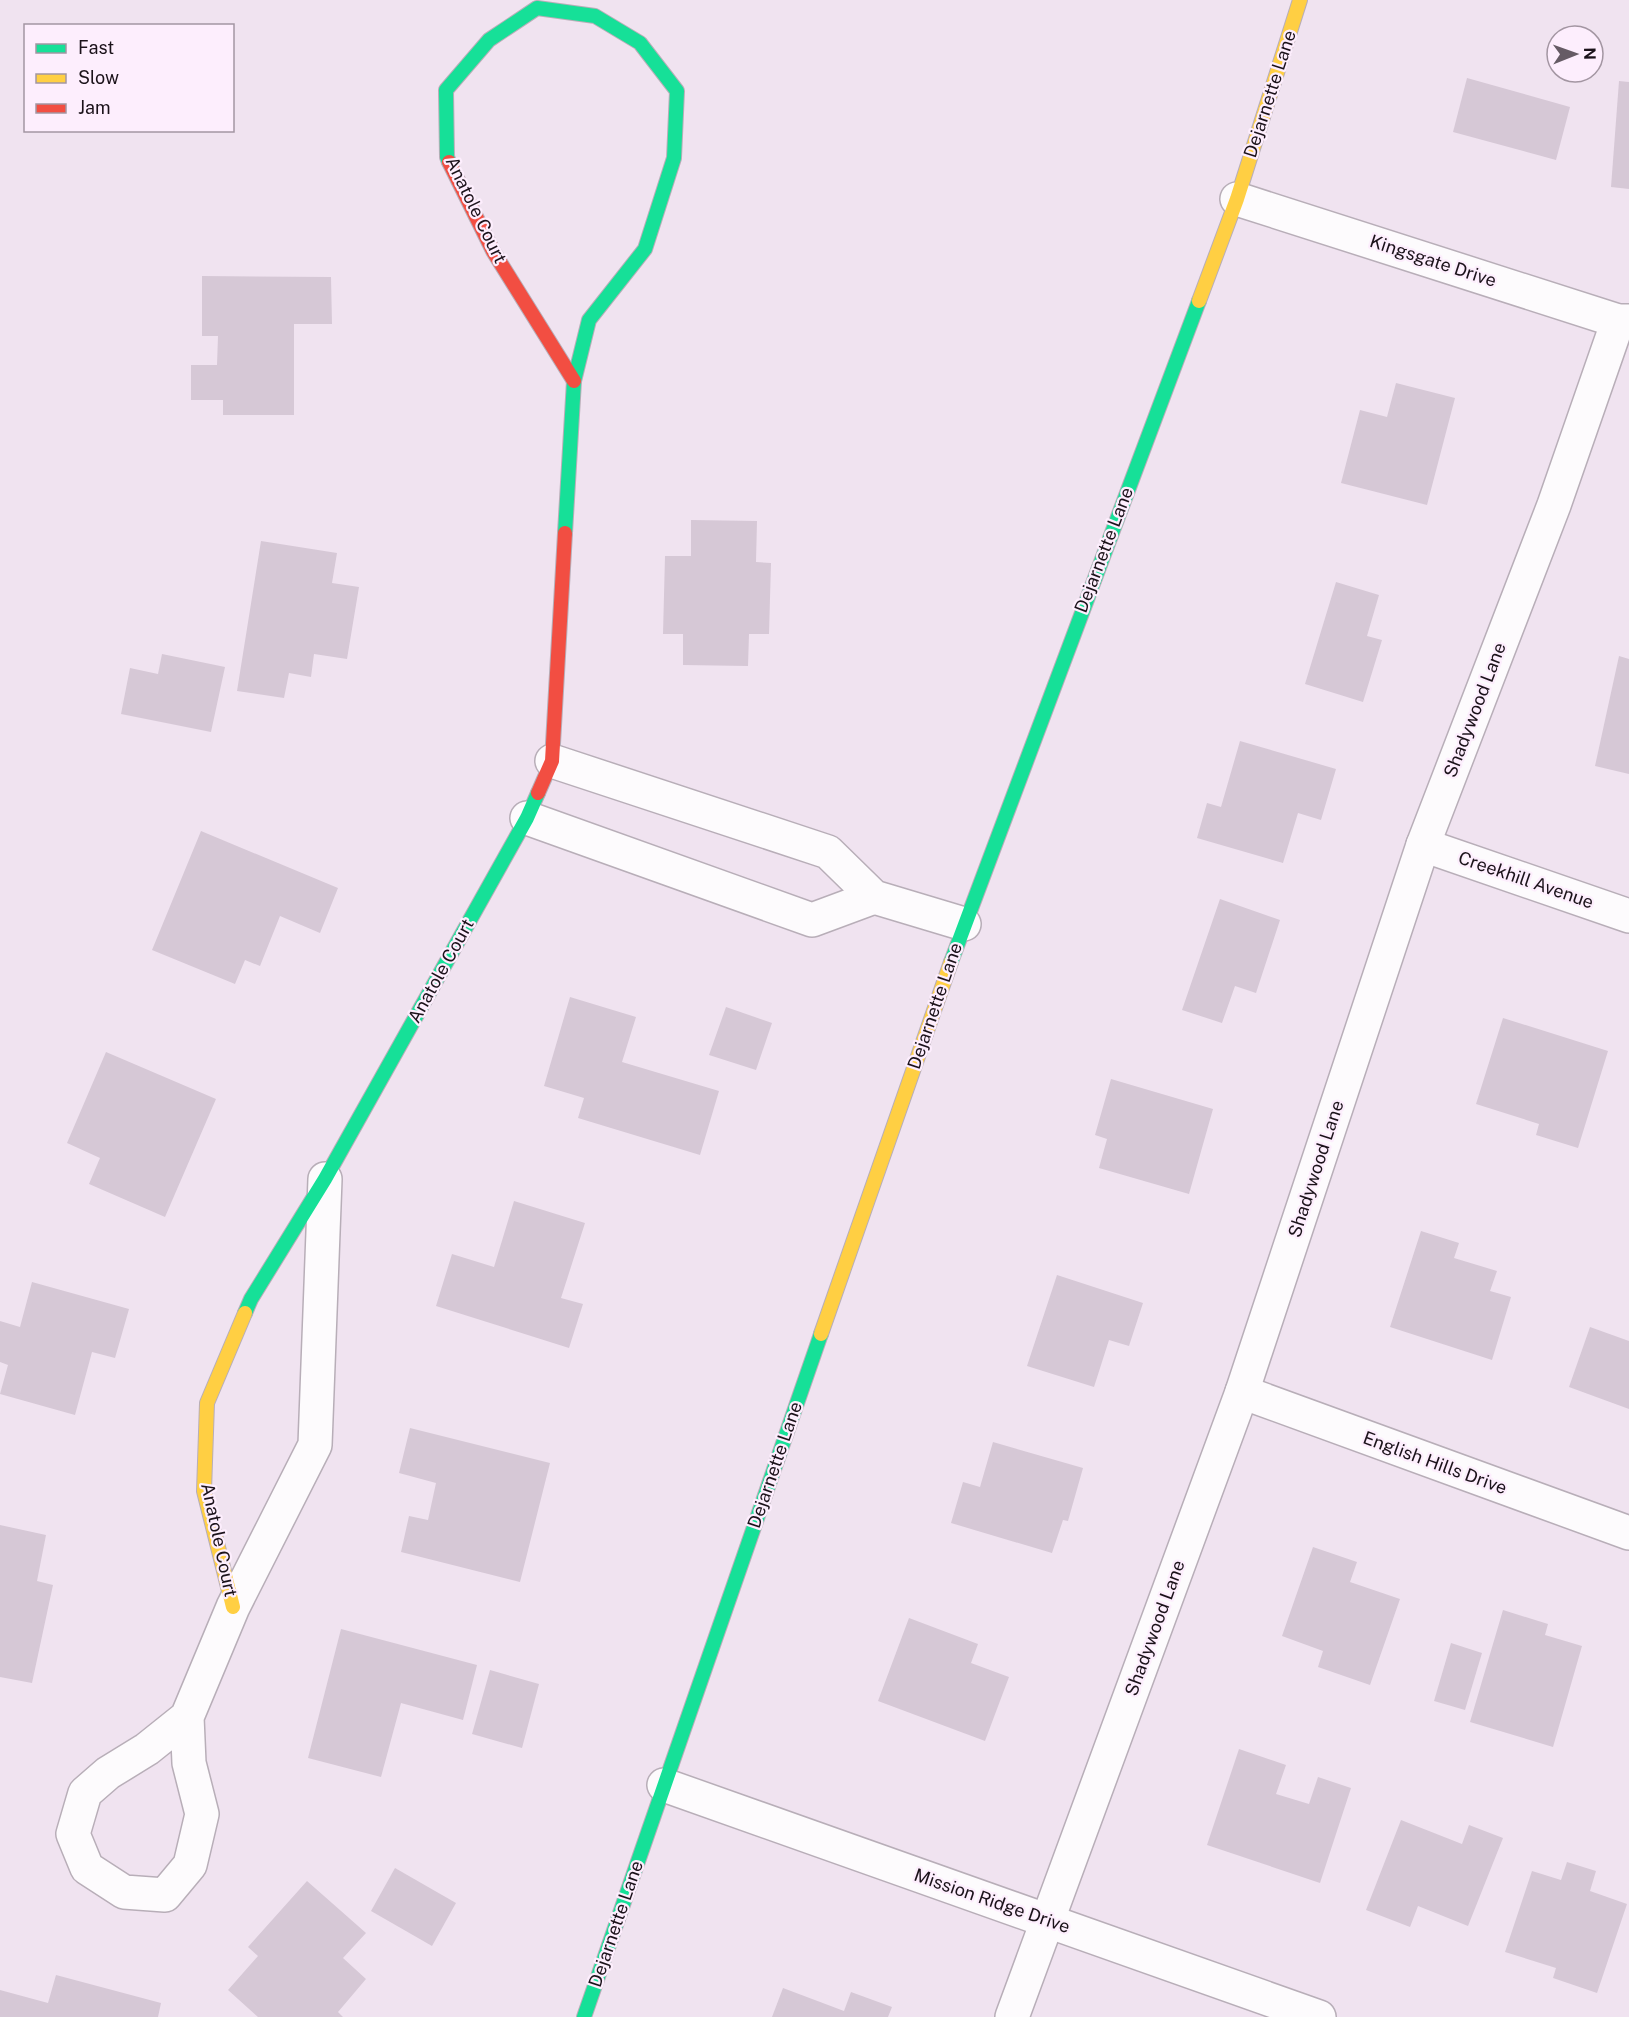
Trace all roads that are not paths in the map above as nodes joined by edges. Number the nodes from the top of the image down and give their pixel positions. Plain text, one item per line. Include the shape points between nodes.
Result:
1 (1300, 0) edge
2 (1237, 199) junction
3 (1623, 321) edge
4 (574, 381) junction
5 (552, 761) junction
6 (527, 818) junction
7 (1424, 844) junction
8 (874, 897) junction
9 (1629, 916) edge
10 (964, 924) junction
11 (325, 1179) junction
12 (1242, 1392) junction
13 (1629, 1533) edge
14 (233, 1607) junction
15 (187, 1717) junction
16 (664, 1785) junction
17 (1047, 1921) junction
18 (584, 2017) edge
19 (1012, 2017) edge
20 (1319, 2017) edge

1 - 2 street, Dejarnette Lane
2 - 3 street, Kingsgate Drive
2 - 10 street, Dejarnette Lane
3 - 7 street, Shadywood Lane
4 - 4 street, Anatole Court via 589,320 645,249 674,158 676,91 640,43 595,16 537,8 489,40 446,90 447,158 493,251
4 - 5 street, Anatole Court
5 - 6 street, Anatole Court
5 - 8 street via 828,852
6 - 8 street via 812,920
6 - 11 street, Anatole Court
7 - 9 street, Creekhill Avenue
7 - 12 street, Shadywood Lane
8 - 10 street
10 - 16 street, Dejarnette Lane
11 - 14 street, Anatole Court via 315,1445
11 - 14 street, Anatole Court via 251,1299 207,1403 204,1491
12 - 13 street, English Hills Drive
12 - 17 street, Shadywood Lane
14 - 15 street, Anatole Court
15 - 15 street, Anatole Court via 85,1793 73,1834 87,1868 124,1892 165,1895 190,1865 202,1814 189,1763
16 - 17 street, Mission Ridge Drive
16 - 18 street, Dejarnette Lane
17 - 19 street, Shadywood Lane
17 - 20 street, Mission Ridge Drive

